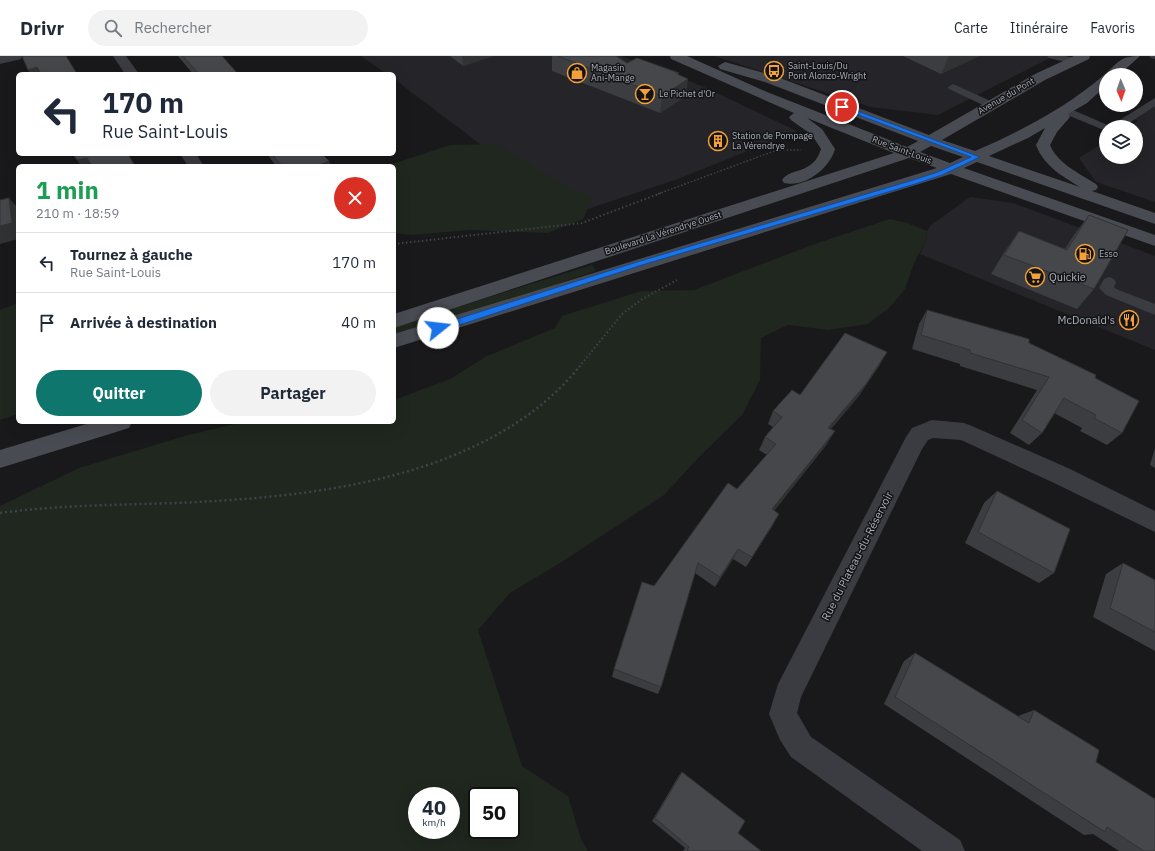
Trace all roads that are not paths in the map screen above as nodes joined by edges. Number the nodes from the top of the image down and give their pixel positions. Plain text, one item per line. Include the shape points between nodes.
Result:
1 (16, 56) edge
2 (119, 56) edge
3 (676, 56) edge
4 (686, 56) edge
5 (1052, 56) edge
6 (1134, 56) edge
7 (1080, 58) edge
8 (0, 60) edge
9 (1119, 68) edge
10 (131, 72) edge
11 (1099, 85) edge
12 (953, 87) dead end
13 (762, 95) junction
14 (1082, 100) junction
15 (1155, 101) edge
16 (991, 105) junction
17 (1069, 112) junction
18 (1126, 120) edge
19 (1099, 125) edge
20 (930, 140) junction
21 (908, 153) junction
22 (976, 157) junction
23 (951, 169) junction
24 (1120, 206) junction
25 (1155, 219) edge
26 (1155, 241) edge
27 (1108, 282) edge
28 (501, 285) junction
29 (1155, 310) edge
30 (396, 320) edge
31 (396, 340) edge
32 (89, 424) edge
33 (113, 424) edge
34 (0, 454) edge
35 (0, 458) edge
36 (1155, 522) edge
37 (949, 851) edge

1 - 8 street
2 - 10 street
3 - 13 main road, Rue Saint-Louis
4 - 20 main road, Rue Saint-Louis via 770,79
5 - 7 lane
6 - 9 main road
7 - 16 main road, Avenue du Pont
11 - 14 main road
12 - 16 lane
13 - 21 main road, Rue Saint-Louis
13 - 28 main road via 817,132 824,140 828,149 827,158 810,173
14 - 17 main road
14 - 22 main road via 1023,135
15 - 18 lane
16 - 20 main road, Avenue du Pont
17 - 19 lane
17 - 24 main road via 1046,137 1044,150 1060,167
20 - 21 main road, Boulevard La Vérendrye Ouest
20 - 22 main road, Rue Saint-Louis
21 - 23 main road, Rue Saint-Louis
21 - 28 main road, Boulevard La Vérendrye Ouest
22 - 23 main road, Boulevard La Vérendrye Ouest
22 - 24 main road, Rue Saint-Louis
23 - 26 main road, Rue Saint-Louis
23 - 31 main road, Boulevard La Vérendrye Ouest
24 - 25 main road, Rue Saint-Louis
27 - 29 lane via 1106,288 1111,292
28 - 30 main road, Boulevard La Vérendrye Ouest
32 - 34 main road
33 - 35 main road
36 - 37 street, Rue du Plateau-du-Réservoir via 1060,475 964,432 932,429 920,434 914,442 788,694 783,714 801,748

